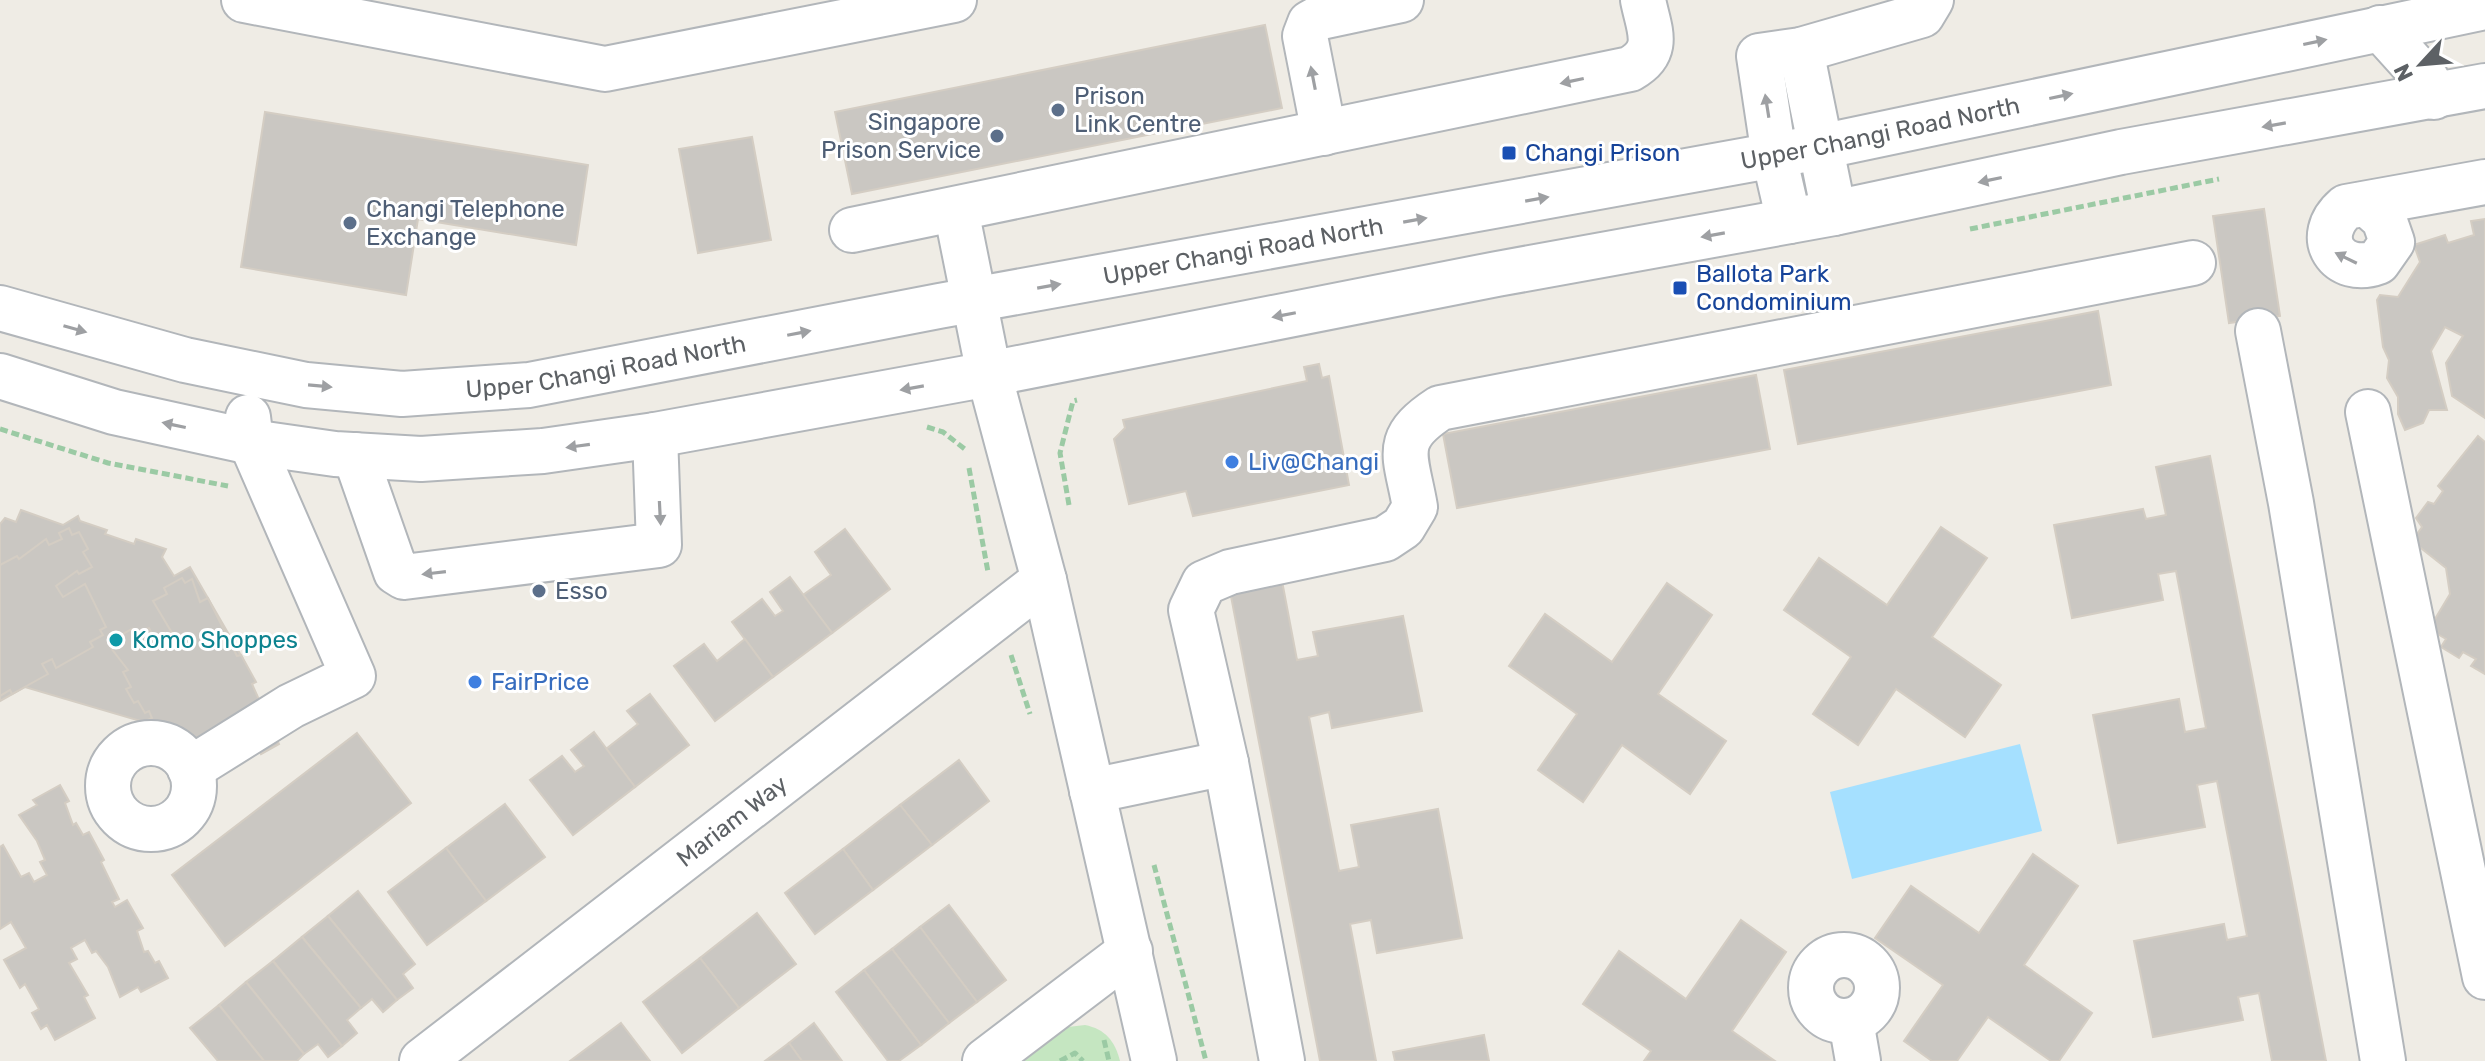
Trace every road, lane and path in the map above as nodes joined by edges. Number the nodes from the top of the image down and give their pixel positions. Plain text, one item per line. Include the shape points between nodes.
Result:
1 (244, 0) edge
2 (954, 0) edge
3 (1401, 0) edge
4 (1643, 0) edge
5 (1931, 0) edge
6 (2485, 7) edge
7 (2380, 28) junction
8 (1780, 53) junction
9 (2485, 86) edge
10 (2434, 97) junction
11 (1324, 133) junction
12 (1820, 147) junction
13 (1774, 156) junction
14 (2485, 182) edge
15 (2367, 204) dead end
16 (956, 210) junction
17 (1834, 213) junction
18 (1789, 221) junction
19 (852, 230) dead end
20 (2193, 263) dead end
21 (972, 300) junction
22 (0, 308) edge
23 (2258, 331) dead end
24 (243, 374) junction
25 (989, 374) junction
26 (0, 376) edge
27 (2368, 412) dead end
28 (920, 425) dead end
29 (0, 429) edge
30 (655, 435) junction
31 (251, 442) junction
32 (355, 455) junction
33 (273, 495) junction
34 (1044, 580) junction
35 (998, 614) junction
36 (1032, 721) dead end
37 (1226, 763) junction
38 (190, 769) dead end
39 (1092, 791) junction
40 (2479, 911) edge
41 (1130, 951) junction
42 (2485, 977) edge
43 (1092, 980) junction
44 (422, 1061) edge
45 (985, 1061) edge
46 (1060, 1061) edge
47 (1083, 1061) edge
48 (1109, 1061) edge
49 (1154, 1061) edge
50 (1282, 1061) edge
51 (2383, 1061) edge

1 - 2 street via 605,69
11 -> 3 street via 1305,36 1310,23
4 -> 11 street via 1652,46 1646,60 1630,69
5 - 8 street via 1922,15
6 - 7 street, Upper Changi Road North
7 - 10 street via 2427,80
12 -> 7 street, Upper Changi Road North
8 - 12 street
13 -> 8 street
9 - 10 street
10 -> 17 street via 2121,152
11 - 16 street
12 - 13 street, Upper Changi Road North
12 - 17 street
13 - 18 street
21 -> 13 street, Upper Changi Road North
14 - 15 street
16 - 19 street
16 - 21 street
17 - 18 street
18 -> 25 street
20 - 37 street via 1440,408 1415,425 1404,446 1415,507 1403,527 1385,539 1230,572 1204,583 1191,610
24 -> 21 street, Upper Changi Road North via 402,394 529,385
21 - 25 street
22 -> 24 street, Upper Changi Road North
23 - 51 street
24 - 31 street
25 -> 30 street
25 - 34 street
31 -> 26 street via 114,412
27 - 40 street
28 - 35 path via 943,432 966,450
29 - 33 path via 108,463
30 -> 32 street via 543,451 421,459
30 -> 32 street via 659,545 404,577 396,572
31 - 32 street
31 - 33 street
33 - 38 street via 353,676 291,706
34 - 35 street, Mariam Way
34 - 39 street
35 - 36 path
35 - 44 street, Mariam Way
37 - 39 street
37 - 50 street
39 - 41 street
40 - 42 street
41 - 43 street
41 - 49 street
43 - 45 street
43 - 48 path
46 - 47 path via 1075,1053

